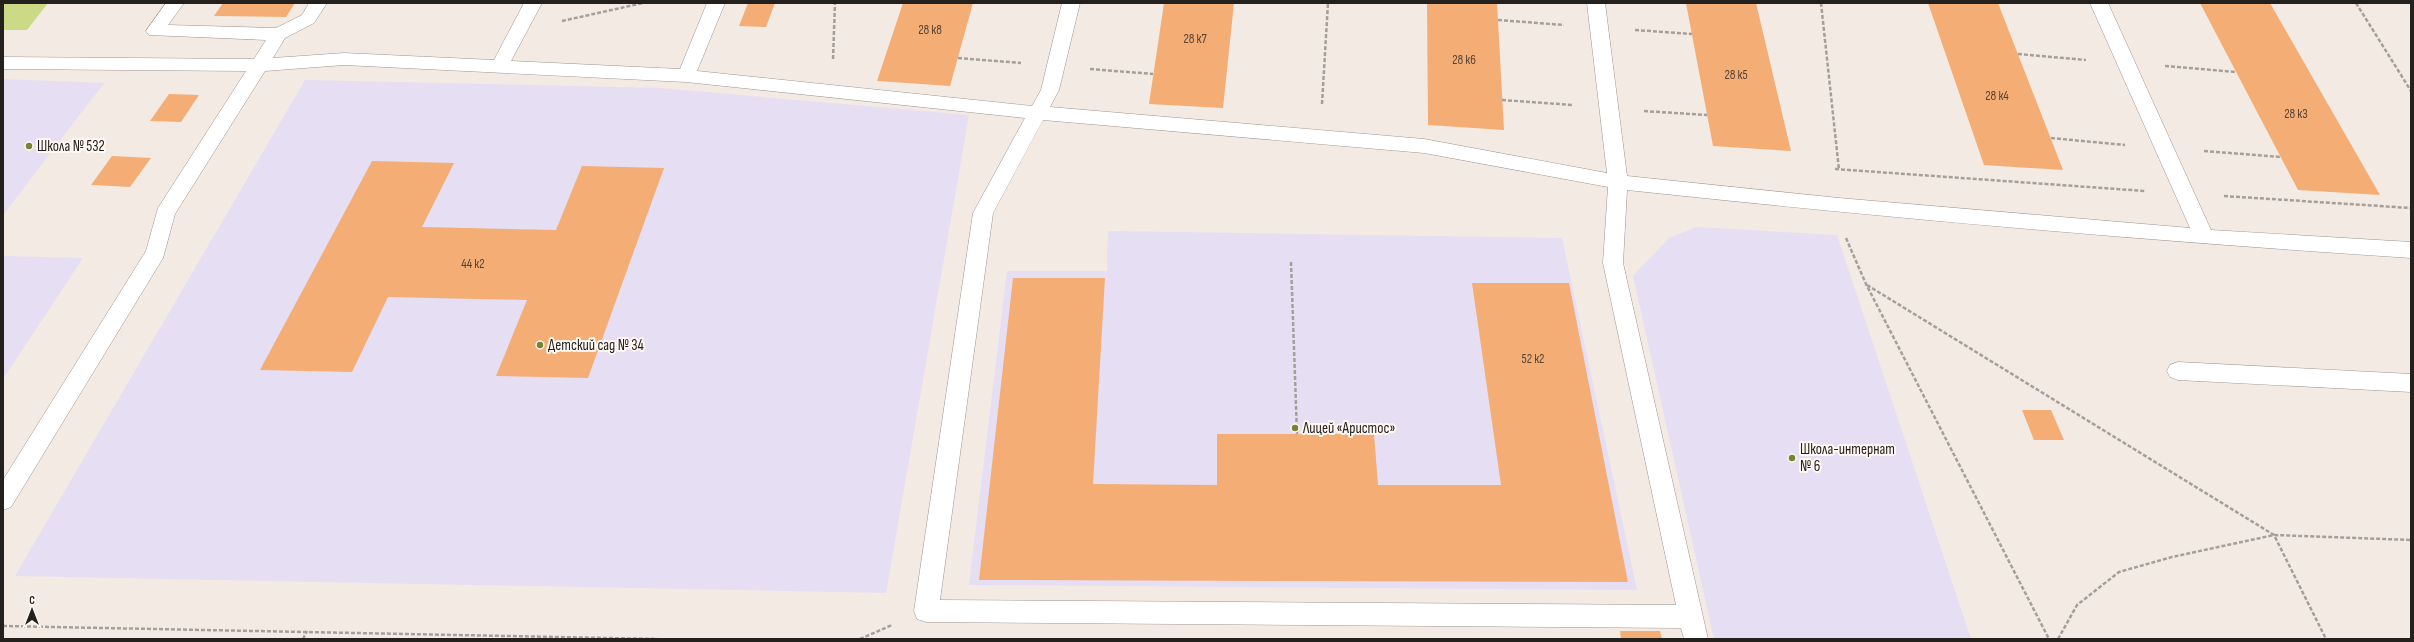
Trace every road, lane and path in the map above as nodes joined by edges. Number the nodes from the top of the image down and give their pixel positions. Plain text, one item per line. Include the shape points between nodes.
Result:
1 (175, 3) edge
2 (318, 3) edge
3 (533, 3) edge
4 (643, 3) edge
5 (716, 3) edge
6 (835, 3) edge
7 (1070, 3) edge
8 (1328, 3) edge
9 (1596, 3) edge
10 (1821, 3) edge
11 (2099, 3) edge
12 (2356, 3) edge
13 (518, 31) junction
14 (279, 34) junction
15 (3, 63) edge
16 (259, 66) junction
17 (500, 66) junction
18 (686, 76) junction
19 (833, 91) junction
20 (2411, 91) edge
21 (1038, 113) junction
22 (1320, 137) junction
23 (1831, 169) dead end
24 (1839, 170) junction
25 (1618, 182) junction
26 (2184, 194) junction
27 (1839, 205) junction
28 (2411, 208) edge
29 (2204, 237) junction
30 (2411, 250) edge
31 (1291, 262) dead end
32 (1866, 284) junction
33 (2178, 371) dead end
34 (2411, 383) edge
35 (1297, 434) dead end
36 (3, 500) edge
37 (2274, 535) junction
38 (2411, 540) edge
39 (1692, 617) junction
40 (3, 626) edge
41 (307, 631) junction
42 (590, 638) edge
43 (303, 639) edge
44 (658, 639) edge
45 (1696, 639) edge
46 (2049, 639) edge
47 (2058, 639) edge
48 (2326, 639) edge

1 - 14 lane via 155,31
2 - 14 lane via 308,19
3 - 13 lane
4 - 13 path
5 - 18 lane
6 - 19 path
7 - 21 lane via 1050,90
8 - 22 path
9 - 25 lane
10 - 24 path
11 - 26 lane
12 - 20 path
13 - 17 lane
14 - 16 lane
15 - 16 lane
16 - 17 lane via 344,59
16 - 36 lane via 165,213 156,252
17 - 18 lane
18 - 19 lane
19 - 21 lane
21 - 22 lane
21 - 39 lane via 983,213 926,611
22 - 25 lane via 1424,146
23 - 24 path
24 - 26 path
24 - 27 path
25 - 27 lane
25 - 39 lane via 1613,263
26 - 28 path
26 - 29 lane
27 - 29 lane
27 - 32 path via 1846,237
29 - 30 lane
31 - 35 path
32 - 37 path
32 - 46 path
33 - 34 lane
37 - 38 path
37 - 47 path via 2172,557 2118,572 2077,605
37 - 48 path
39 - 45 lane
40 - 41 path
41 - 42 path
41 - 43 path
42 - 44 path

